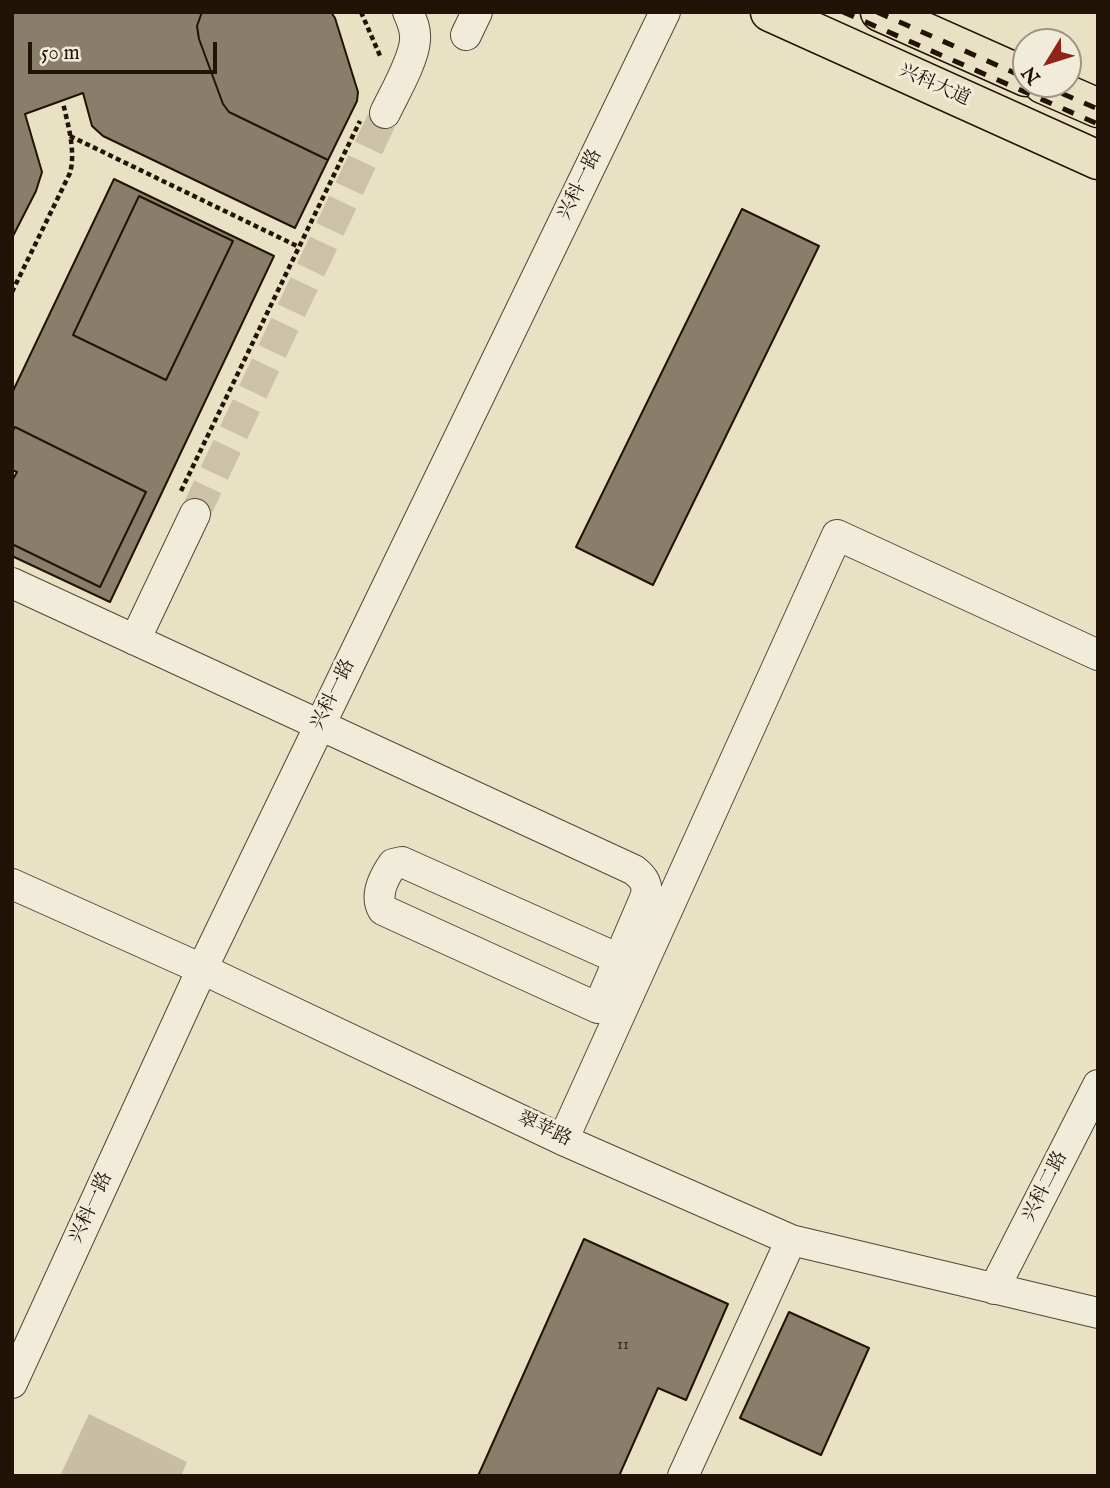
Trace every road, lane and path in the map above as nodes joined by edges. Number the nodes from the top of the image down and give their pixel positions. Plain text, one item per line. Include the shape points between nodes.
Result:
1 (361, 12) edge
2 (408, 12) edge
3 (665, 12) edge
4 (770, 12) edge
5 (880, 12) edge
6 (383, 68) dead end
7 (1012, 71) edge
8 (1075, 98) edge
9 (63, 103) dead end
10 (1098, 108) edge
11 (374, 114) joint
12 (70, 136) junction
13 (1098, 160) edge
14 (299, 247) junction
15 (12, 292) edge
16 (187, 505) joint
17 (12, 583) edge
18 (135, 640) junction
19 (1098, 655) edge
20 (319, 726) junction
21 (12, 884) edge
22 (619, 959) junction
23 (202, 968) junction
24 (1098, 1085) edge
25 (563, 1140) junction
26 (791, 1240) junction
27 (994, 1289) junction
28 (1098, 1313) edge
29 (12, 1383) edge
30 (683, 1476) edge

1 - 6 path
2 - 11 street via 414,26 413,53
3 - 20 street, 兴科一路
4 - 13 main road, 兴科大道
5 - 7 main road
8 - 10 main road
9 - 12 path
11 - 14 path
12 - 14 path
12 - 15 path via 70,173
14 - 16 path
16 - 18 street
17 - 18 street
18 - 20 street
19 - 25 street via 837,535
20 - 22 street via 634,870 647,891
20 - 23 street, 兴科一路
21 - 23 street, 翠苹路
22 - 22 street via 402,862 388,870 378,895 383,910 598,1007
23 - 25 street, 翠苹路
23 - 29 street, 兴科一路
24 - 27 street, 兴科二路
25 - 26 street, 翠苹路
26 - 27 street, 翠苹路
26 - 30 street
27 - 28 street, 翠苹路

